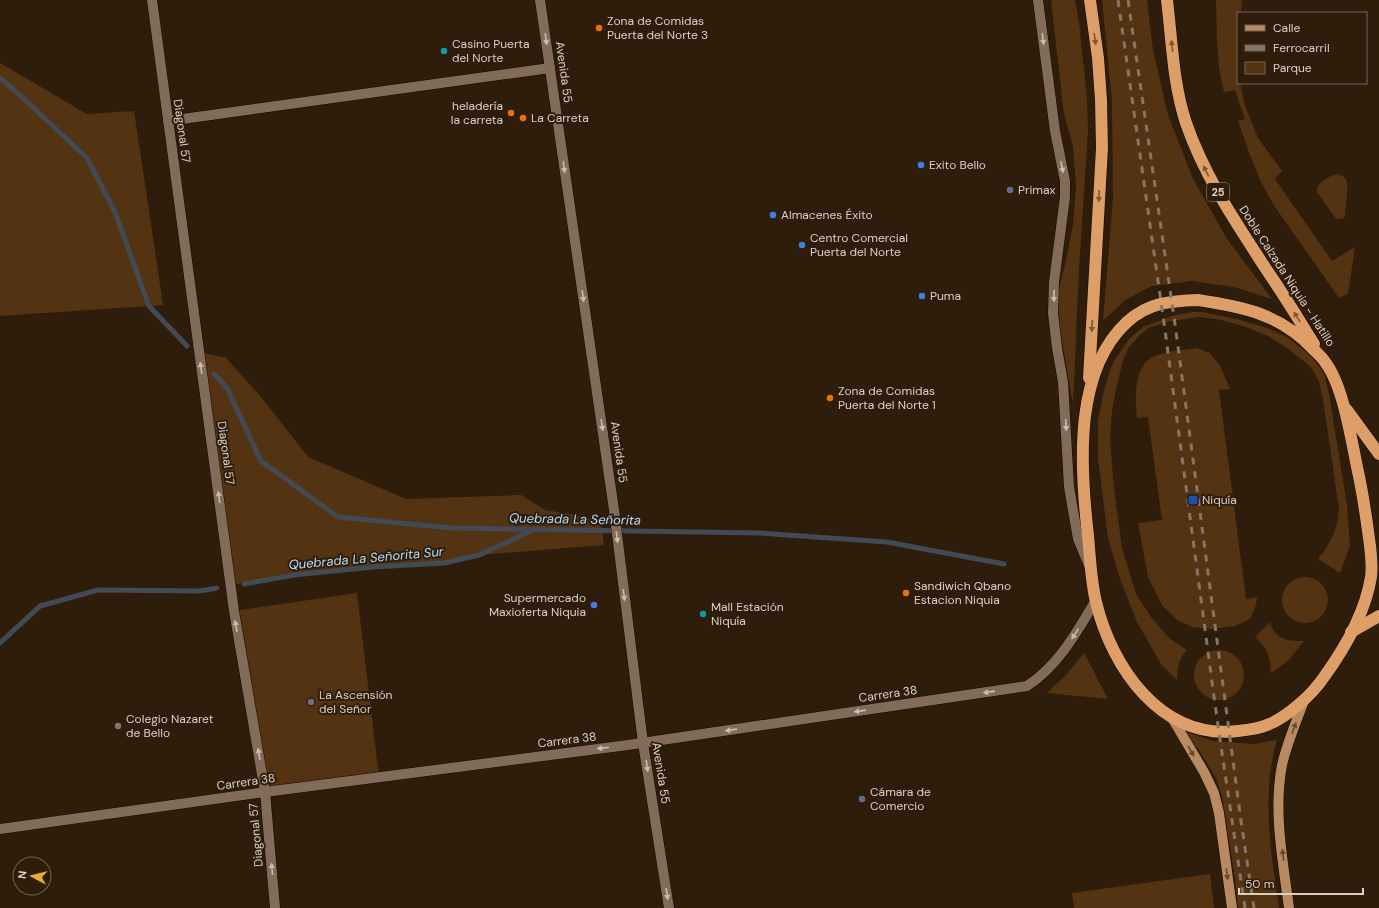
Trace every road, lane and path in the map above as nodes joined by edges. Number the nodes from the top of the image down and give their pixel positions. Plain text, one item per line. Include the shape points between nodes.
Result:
1 (152, 0) edge
2 (540, 0) edge
3 (1038, 0) edge
4 (1090, 0) edge
5 (1167, 0) edge
6 (550, 68) junction
7 (168, 121) junction
8 (1325, 362) junction
9 (1088, 398) junction
10 (1342, 404) junction
11 (1379, 454) edge
12 (1092, 573) junction
13 (1096, 600) junction
14 (1379, 616) edge
15 (1351, 632) junction
16 (1304, 701) junction
17 (1172, 718) junction
18 (643, 742) junction
19 (265, 792) junction
20 (0, 829) edge
21 (275, 908) edge
22 (669, 908) edge
23 (1232, 908) edge
24 (1289, 908) edge

1 - 7 street, Diagonal 57
2 -> 6 street, Avenida 55
3 -> 12 street via 1055,131 1065,181 1053,313 1063,382 1069,487 1078,539
4 -> 9 highway, 25 via 1102,100 1102,148
8 -> 5 highway, Doble Calzada Niquia - Hatillo / 25 via 1245,237 1199,157 1186,122 1177,84
6 - 7 street
6 -> 18 street, Avenida 55 via 614,517
19 -> 7 street, Diagonal 57 via 234,611
8 - 9 highway, 25 via 1290,328 1266,315 1234,305 1198,300 1167,301 1142,311 1128,321 1112,339 1096,368
8 - 10 highway, 25 via 1338,388
9 - 12 highway, 25 via 1083,462
10 - 11 highway, 25
10 - 15 highway, 25 via 1365,505 1371,553 1371,575 1366,596
12 - 13 highway, 25
13 - 17 highway, 25 via 1108,639 1122,666 1148,700
13 -> 18 street, Carrera 38 via 1052,666 1027,686
14 - 15 highway
15 - 16 highway, 25 via 1339,656
16 - 17 highway, 25 via 1268,725 1250,730 1206,730
24 -> 16 main road via 1280,836 1279,790 1282,764
17 -> 23 main road via 1214,793
18 -> 19 street, Carrera 38
18 -> 22 street, Avenida 55
19 - 20 street, Carrera 38
21 -> 19 street, Diagonal 57

